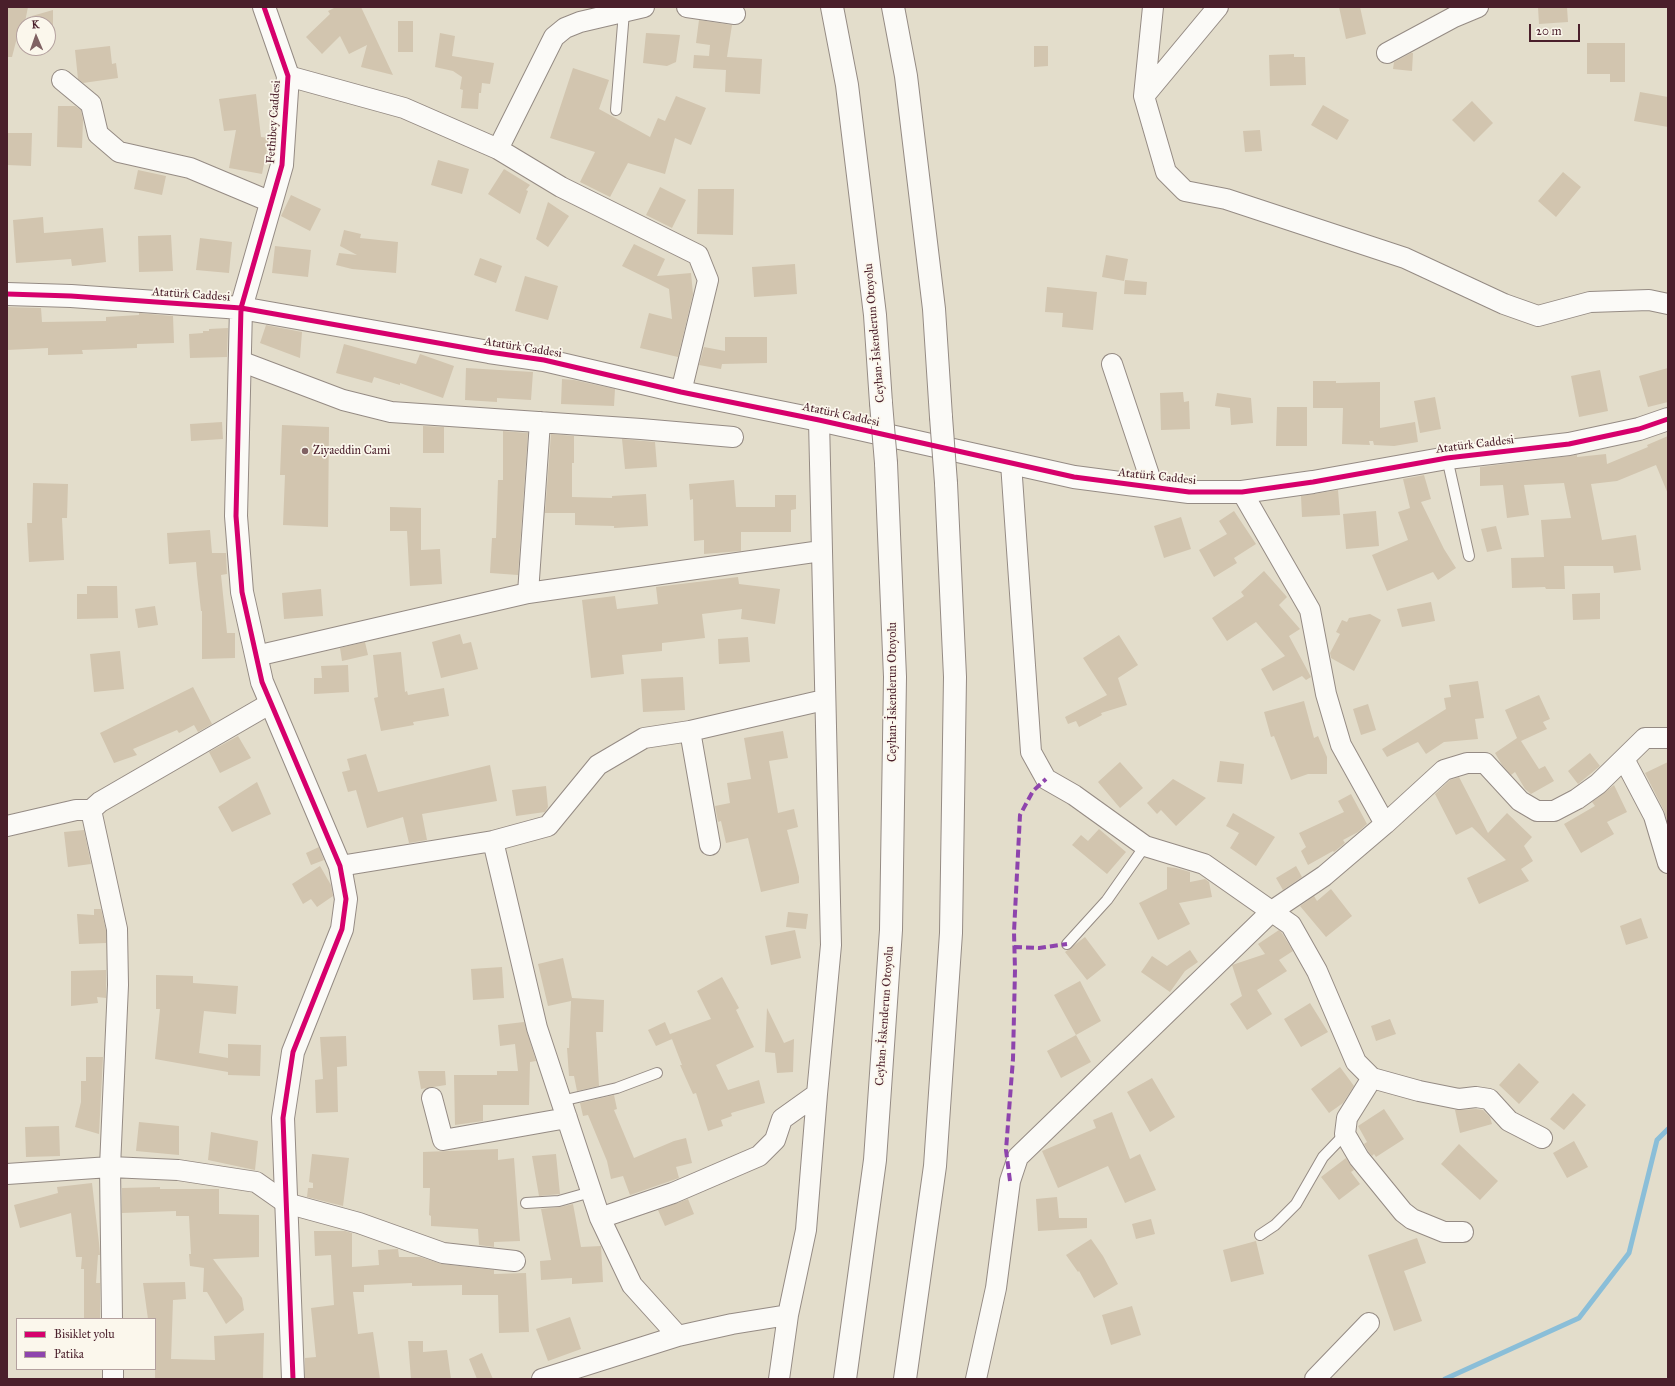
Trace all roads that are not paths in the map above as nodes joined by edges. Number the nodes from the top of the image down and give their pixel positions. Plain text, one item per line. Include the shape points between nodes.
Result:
1 (264, 7) edge
2 (644, 7) edge
3 (687, 7) edge
4 (832, 7) edge
5 (893, 7) edge
6 (1153, 7) edge
7 (1218, 7) edge
8 (1478, 7) edge
9 (624, 12) junction
10 (735, 14) dead end
11 (1386, 53) dead end
12 (288, 76) junction
13 (62, 80) dead end
14 (1144, 96) junction
15 (616, 110) dead end
16 (498, 149) junction
17 (271, 202) junction
18 (7, 294) edge
19 (1668, 304) edge
20 (241, 308) junction
21 (240, 362) junction
22 (1112, 364) dead end
23 (682, 392) junction
24 (1668, 419) edge
25 (819, 420) junction
26 (540, 422) junction
27 (733, 437) dead end
28 (1447, 458) junction
29 (1011, 463) junction
30 (1153, 487) junction
31 (1242, 492) junction
32 (821, 551) junction
33 (1469, 556) dead end
34 (528, 593) junction
35 (256, 656) junction
36 (824, 700) junction
37 (271, 703) junction
38 (690, 732) junction
39 (1668, 738) edge
40 (1624, 759) junction
41 (90, 810) junction
42 (1385, 824) junction
43 (7, 826) edge
44 (493, 841) junction
45 (710, 845) dead end
46 (1145, 846) junction
47 (1668, 863) edge
48 (340, 866) junction
49 (1272, 911) junction
50 (1067, 944) dead end
51 (657, 1073) dead end
52 (1372, 1078) junction
53 (817, 1094) junction
54 (432, 1098) dead end
55 (564, 1110) junction
56 (1345, 1134) junction
57 (1542, 1138) dead end
58 (110, 1167) junction
59 (7, 1174) edge
60 (591, 1192) junction
61 (286, 1203) junction
62 (526, 1203) dead end
63 (600, 1218) junction
64 (1462, 1232) dead end
65 (1260, 1235) dead end
66 (515, 1261) dead end
67 (788, 1315) junction
68 (112, 1318) edge
69 (1368, 1323) dead end
70 (678, 1336) junction
71 (293, 1379) edge
72 (542, 1379) edge
73 (779, 1379) edge
74 (845, 1379) edge
75 (905, 1379) edge
76 (976, 1379) edge
77 (1315, 1379) edge

1 - 12 main road, Fethibey Caddesi
2 - 9 street
3 - 10 street
4 - 74 main road, Ceyhan-İskenderun Otoyolu, bridge via 850,109 875,315 886,463 895,677 891,930 875,1160
5 - 75 main road, bridge via 906,76 934,309 946,483 955,677 951,932 935,1166
6 - 14 street
7 - 14 street
8 - 11 street
9 - 15 lane
9 - 16 street via 580,22 565,28 554,37
12 - 16 street via 404,108
12 - 17 main road, Fethibey Caddesi via 282,165
13 - 17 street via 91,104 98,134 119,152 190,168
14 - 19 street via 1166,172 1185,190 1226,199 1405,258 1504,304 1538,316 1590,302 1649,300
16 - 23 street via 561,187 698,255 708,280
17 - 20 main road, Fethibey Caddesi
18 - 20 main road, Atatürk Caddesi
20 - 21 main road, Fethibey Caddesi
20 - 23 main road, Atatürk Caddesi via 544,360
21 - 26 street via 344,400 392,412
21 - 35 main road, Fethibey Caddesi via 236,516 242,592
22 - 30 street
23 - 25 main road, Atatürk Caddesi
24 - 28 main road, Atatürk Caddesi via 1639,429 1569,444
25 - 29 main road, Atatürk Caddesi
25 - 32 street
26 - 27 street
26 - 34 street
28 - 31 main road, Atatürk Caddesi
28 - 33 lane
29 - 30 main road, Atatürk Caddesi via 1074,477
29 - 46 street via 1031,752 1046,779 1074,795
30 - 31 main road, Atatürk Caddesi via 1190,492
31 - 42 street via 1310,610 1326,694 1341,745
32 - 34 street
32 - 36 street
34 - 35 street
35 - 37 main road, Fethibey Caddesi via 262,682
36 - 38 street
36 - 53 street via 831,946
37 - 41 street
37 - 48 main road, Fethibey Caddesi
38 - 44 street via 644,738 598,765 548,826
38 - 45 street
39 - 40 street via 1645,738
40 - 42 street via 1593,788 1554,811 1537,811 1520,801 1485,763 1467,763 1444,770
40 - 47 street via 1654,816
41 - 43 street via 76,810
41 - 58 street via 116,929 118,985
42 - 49 street via 1324,876
44 - 48 street
44 - 55 street via 537,1028
46 - 49 street via 1204,864
46 - 50 lane via 1107,900
48 - 61 main road, Fethibey Caddesi via 346,899 342,929 293,1052 283,1118
49 - 52 street via 1291,925 1317,971 1356,1062
49 - 76 street via 1018,1157 1010,1181 996,1288
51 - 55 lane
52 - 56 street via 1347,1118
52 - 57 street via 1459,1099 1489,1099 1509,1121
53 - 63 street via 782,1119 774,1140 759,1156 673,1194
53 - 67 street via 806,1230
54 - 55 street via 443,1140
55 - 60 street
56 - 64 street via 1359,1158 1403,1212 1412,1219 1444,1232
56 - 65 lane via 1323,1157 1296,1204 1275,1225
58 - 59 street
58 - 61 street via 178,1170 256,1182
58 - 68 street
60 - 62 lane via 559,1201
60 - 63 street
61 - 66 street via 360,1223 443,1253
61 - 71 main road, Fethibey Caddesi
63 - 70 street via 632,1285
67 - 70 street
67 - 73 street
69 - 77 street
70 - 72 street

